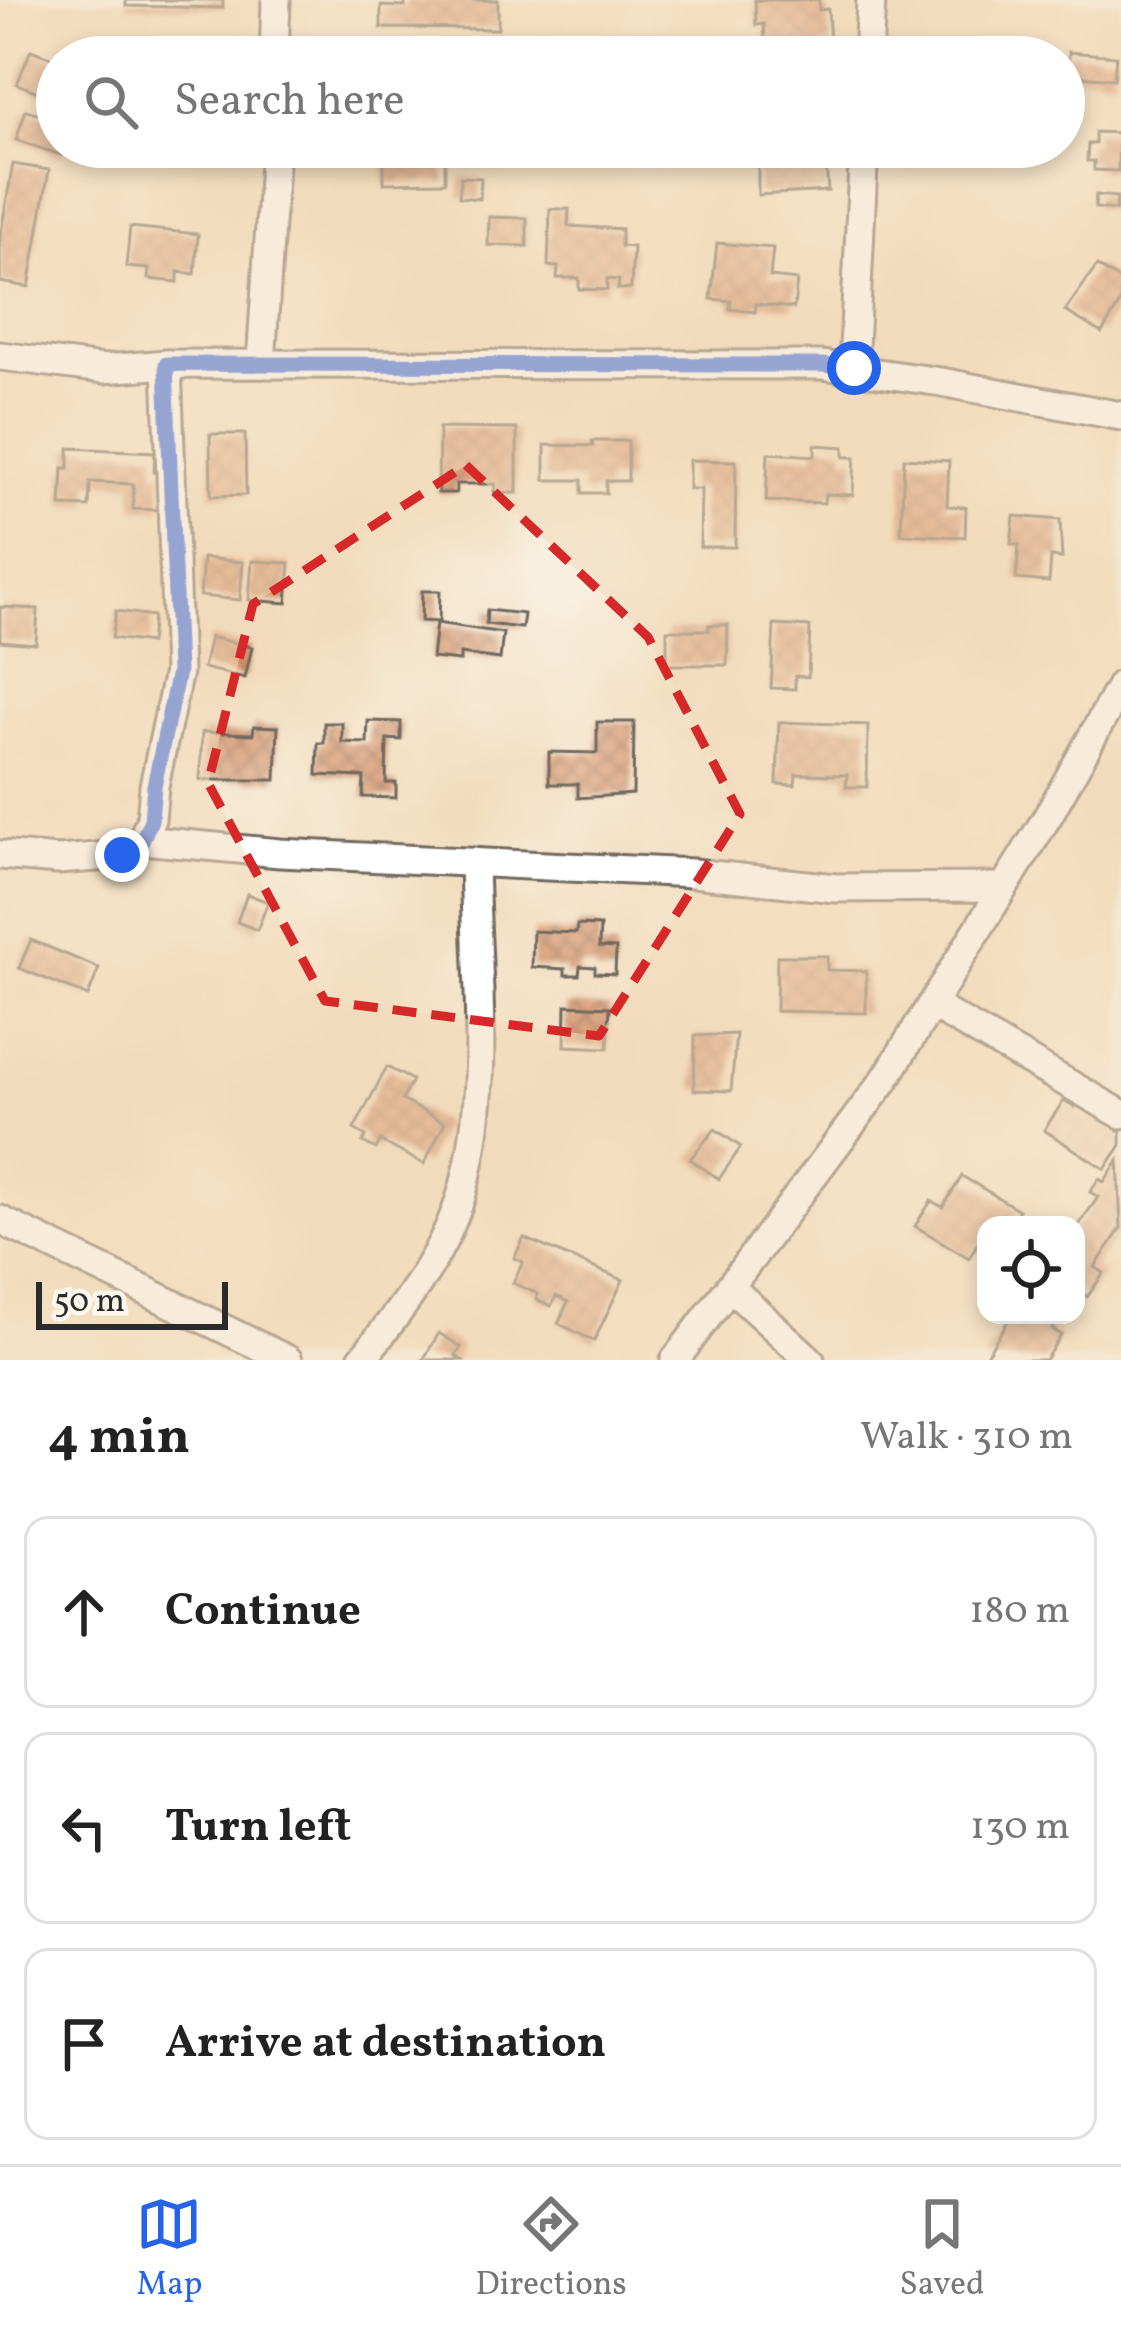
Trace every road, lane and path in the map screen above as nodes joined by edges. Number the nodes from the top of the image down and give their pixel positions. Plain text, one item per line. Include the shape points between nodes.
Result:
1 (276, 0) edge
2 (871, 0) edge
3 (275, 36) edge
4 (869, 36) edge
5 (272, 168) edge
6 (863, 168) edge
7 (0, 356) edge
8 (166, 364) junction
9 (261, 364) junction
10 (854, 368) junction
11 (1121, 416) edge
12 (1121, 686) edge
13 (142, 841) junction
14 (0, 855) edge
15 (474, 862) junction
16 (1004, 887) junction
17 (932, 1005) junction
18 (1121, 1114) edge
19 (0, 1220) edge
20 (731, 1288) junction
21 (288, 1360) edge
22 (361, 1360) edge
23 (675, 1360) edge
24 (810, 1360) edge

1 - 3 street
2 - 4 street
5 - 9 street
6 - 10 street
7 - 8 street via 104,369
8 - 9 street
8 - 13 street via 178,672
9 - 10 street
10 - 11 street
12 - 16 street
13 - 14 street via 122,855
13 - 15 street
15 - 16 street via 836,888
15 - 22 street via 478,1096 464,1187 427,1271
16 - 17 street
17 - 18 street
17 - 20 street
19 - 21 street
20 - 23 street
20 - 24 street

